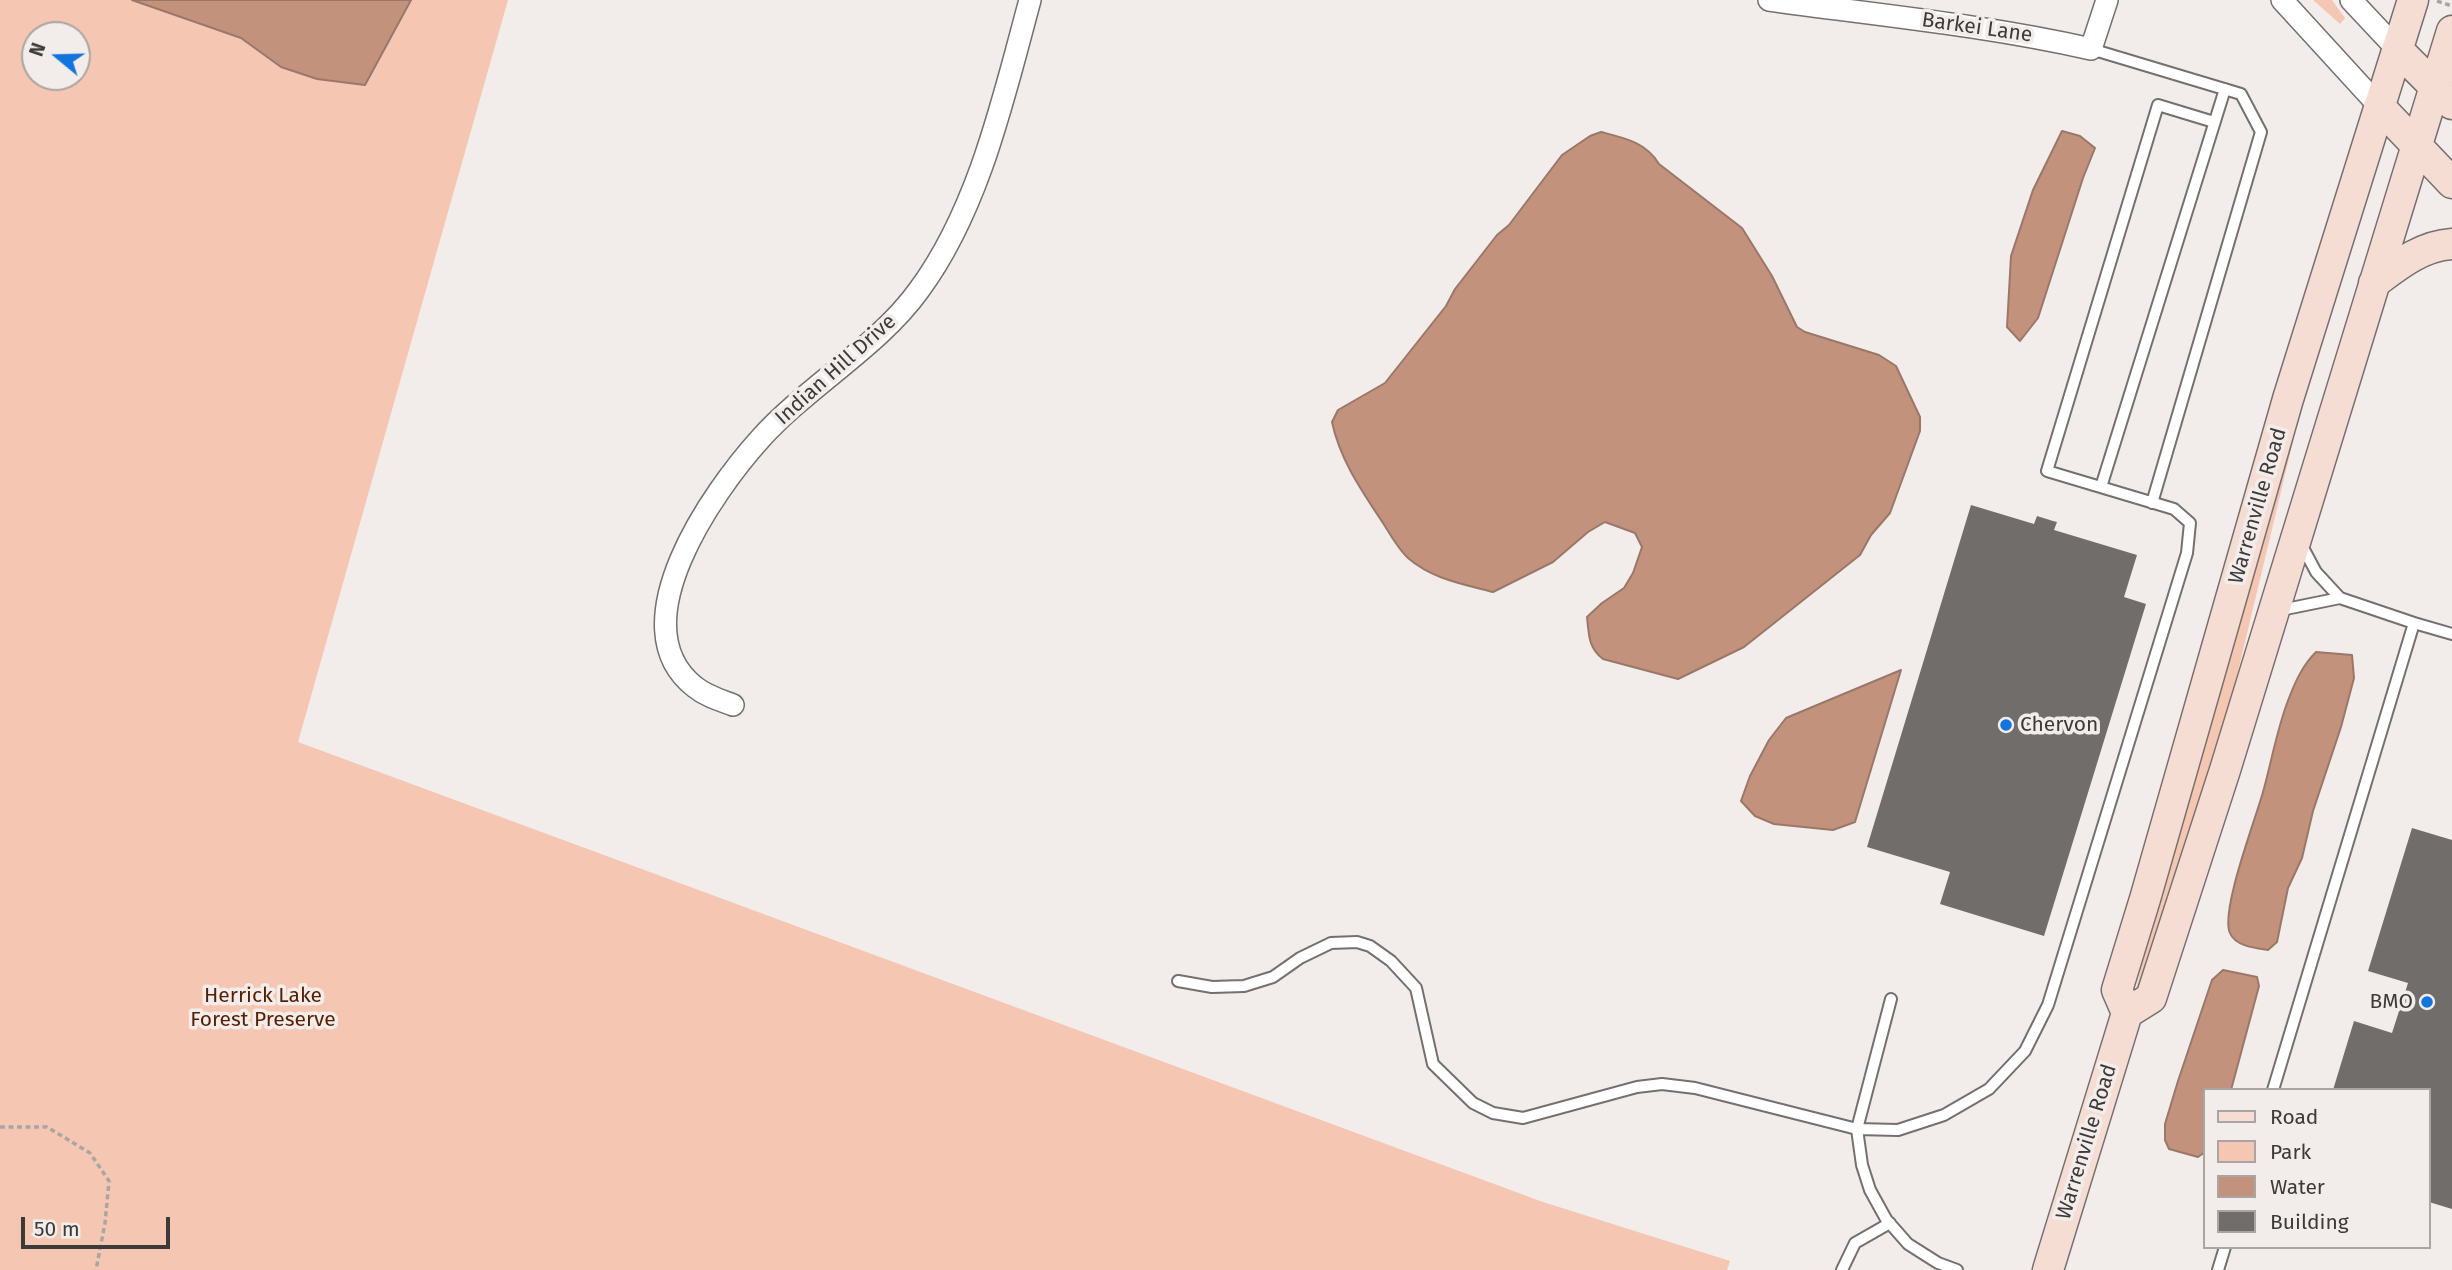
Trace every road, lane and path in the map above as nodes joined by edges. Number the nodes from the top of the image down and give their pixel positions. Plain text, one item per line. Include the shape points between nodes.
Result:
1 (1030, 0) edge
2 (1769, 0) edge
3 (2107, 0) edge
4 (2282, 0) edge
5 (2351, 0) edge
6 (2413, 0) edge
7 (2431, 0) edge
8 (2452, 6) edge
9 (2452, 31) edge
10 (2091, 48) junction
11 (2397, 49) junction
12 (2225, 89) junction
13 (2443, 95) edge
14 (2379, 106) junction
15 (2214, 122) junction
16 (2417, 144) junction
17 (2452, 183) edge
18 (2452, 244) edge
19 (2374, 284) junction
20 (2101, 487) junction
21 (2152, 503) junction
22 (2297, 537) junction
23 (2340, 598) junction
24 (2274, 611) junction
25 (2414, 623) junction
26 (2452, 634) edge
27 (733, 705) dead end
28 (1178, 982) dead end
29 (1891, 999) dead end
30 (2127, 1013) junction
31 (2274, 1088) edge
32 (0, 1127) edge
33 (1857, 1129) junction
34 (1889, 1223) junction
35 (2224, 1249) edge
36 (96, 1270) edge
37 (1842, 1270) edge
38 (1957, 1270) edge
39 (2048, 1270) edge
40 (2218, 1270) edge

1 - 27 street, Indian Hill Drive via 987,149 946,248 905,308 761,438 702,520 676,575 664,621 674,663 696,688
2 - 10 street, Barkei Lane via 1984,28
3 - 10 street
4 - 14 street
5 - 11 street
6 - 11 main road, Warrenville Road
7 - 8 path
9 - 13 main road
10 - 12 lane
11 - 13 main road
11 - 14 main road, Warrenville Road
12 - 15 lane
12 - 21 lane via 2241,94 2261,132
13 - 16 main road
14 - 16 main road
14 - 30 main road, Warrenville Road via 2288,399 2117,990
15 - 20 lane
15 - 20 lane via 2158,105 2047,471
16 - 17 main road
16 - 19 main road
18 - 19 main road via 2417,253
19 - 22 main road
20 - 21 lane
21 - 33 lane via 2174,509 2190,523 2187,553 2048,1005 2025,1051 1989,1089 1944,1115 1898,1130
22 - 23 lane via 2316,572
22 - 24 main road
23 - 24 lane
23 - 25 lane
24 - 30 main road via 2151,998
25 - 26 lane
25 - 31 lane
28 - 33 lane via 1244,986 1273,976 1331,943 1357,942 1391,961 1416,988 1433,1064 1473,1103 1493,1113 1523,1118 1662,1084 1695,1087
29 - 33 lane
30 - 39 main road, Warrenville Road
32 - 36 path via 47,1128 90,1153 109,1181
33 - 34 lane via 1870,1190
34 - 37 lane via 1854,1243
34 - 38 lane via 1908,1244
35 - 40 lane

